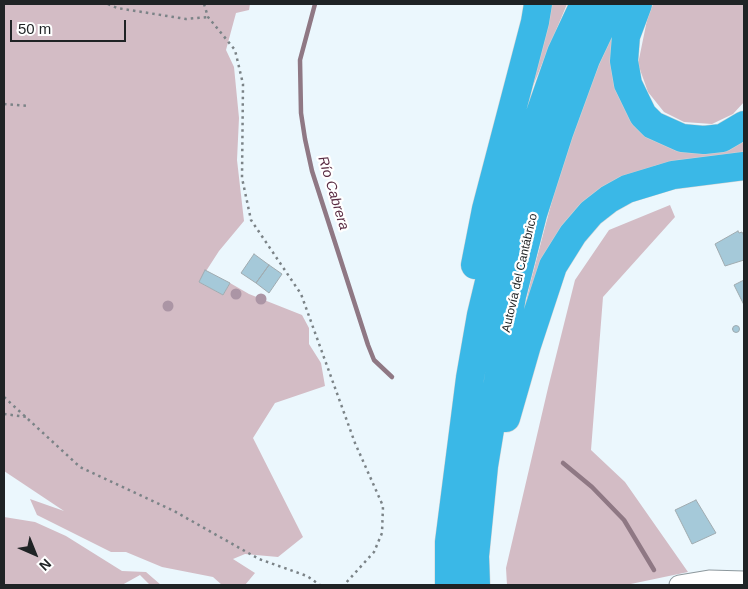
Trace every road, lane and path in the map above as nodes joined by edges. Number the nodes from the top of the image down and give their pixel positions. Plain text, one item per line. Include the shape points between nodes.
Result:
1 (108, 4) edge
2 (204, 4) edge
3 (538, 4) edge
4 (584, 4) edge
5 (612, 4) edge
6 (638, 4) edge
7 (208, 17) junction
8 (4, 104) edge
9 (28, 106) dead end
10 (737, 132) edge
11 (744, 166) edge
12 (4, 397) edge
13 (4, 414) edge
14 (27, 417) junction
15 (449, 542) junction
16 (475, 556) junction
17 (744, 581) edge
18 (320, 585) edge
19 (344, 585) edge
20 (449, 585) edge
21 (476, 585) edge
22 (679, 585) edge

1 - 7 path via 186,19
2 - 7 path
3 - 15 highway via 486,209 457,354 446,448
4 - 15 highway via 561,53 506,211 481,315
5 - 16 highway, Autovía del Cantábrico via 586,59 559,133 533,214 512,296 484,466
6 - 10 highway via 626,36 624,61 636,104 653,125 682,138 704,140
7 - 19 path via 236,50 243,84 242,178 251,220 302,294 355,443 383,506 382,533 374,552
8 - 9 path
11 - 16 highway via 673,175 628,189 591,213 573,234 553,266 527,345 507,415 494,485
12 - 14 path
13 - 14 path
14 - 18 path via 80,467 174,512 259,560 307,576
15 - 20 highway
16 - 21 highway, Autovía del Cantábrico
17 - 22 street via 709,580

